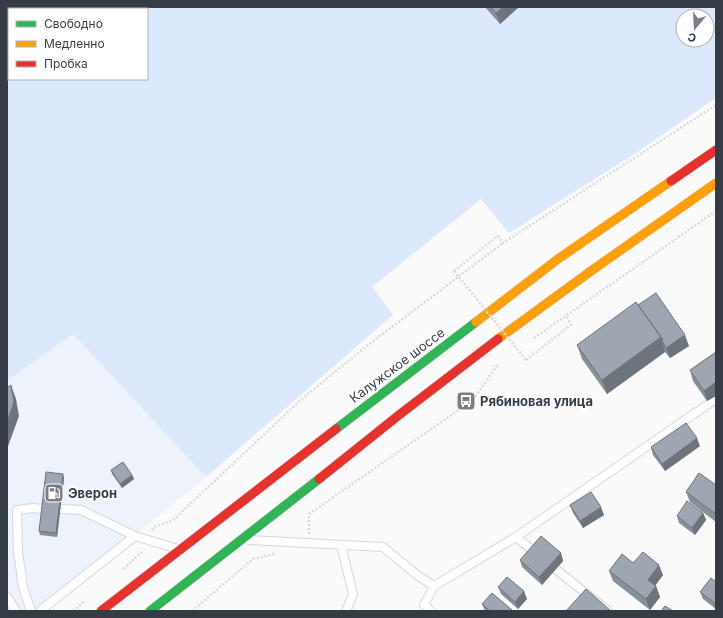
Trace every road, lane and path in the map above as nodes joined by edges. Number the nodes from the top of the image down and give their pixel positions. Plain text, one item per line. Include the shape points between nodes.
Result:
1 (716, 105) edge
2 (716, 150) edge
3 (716, 183) edge
4 (716, 211) edge
5 (504, 243) junction
6 (566, 315) junction
7 (530, 341) dead end
8 (518, 349) dead end
9 (512, 353) dead end
10 (499, 362) dead end
11 (716, 399) edge
12 (43, 508) edge
13 (60, 509) edge
14 (135, 536) junction
15 (516, 538) junction
16 (242, 539) junction
17 (148, 540) junction
18 (297, 543) junction
19 (308, 543) junction
20 (341, 545) junction
21 (181, 550) junction
22 (120, 571) dead end
23 (434, 586) junction
24 (7, 597) edge
25 (85, 601) dead end
26 (16, 611) edge
27 (31, 611) edge
28 (40, 611) edge
29 (73, 611) edge
30 (101, 611) edge
31 (150, 611) edge
32 (192, 611) edge
33 (346, 611) edge
34 (431, 611) edge
35 (608, 611) edge

1 - 5 path
2 - 21 highway, Калужское шоссе via 558,259
3 - 16 highway via 550,300
4 - 6 path
5 - 6 path, bridge via 498,236 454,271 526,360 571,325
5 - 17 path via 368,345 304,398 173,520 154,527
6 - 7 path
8 - 9 path
10 - 19 path via 473,400 309,514
11 - 15 lane
12 - 27 lane via 17,510 18,552 23,587
13 - 14 lane via 81,510
14 - 17 lane
14 - 28 lane
15 - 23 lane
15 - 35 lane
16 - 18 lane
16 - 31 highway
17 - 21 lane
17 - 22 path via 144,551
18 - 19 lane
18 - 32 path via 284,551 253,559
19 - 20 lane
20 - 23 lane via 383,547
20 - 33 lane via 353,594
21 - 30 highway, Калужское шоссе
23 - 34 lane via 424,605
24 - 26 lane
25 - 29 path

